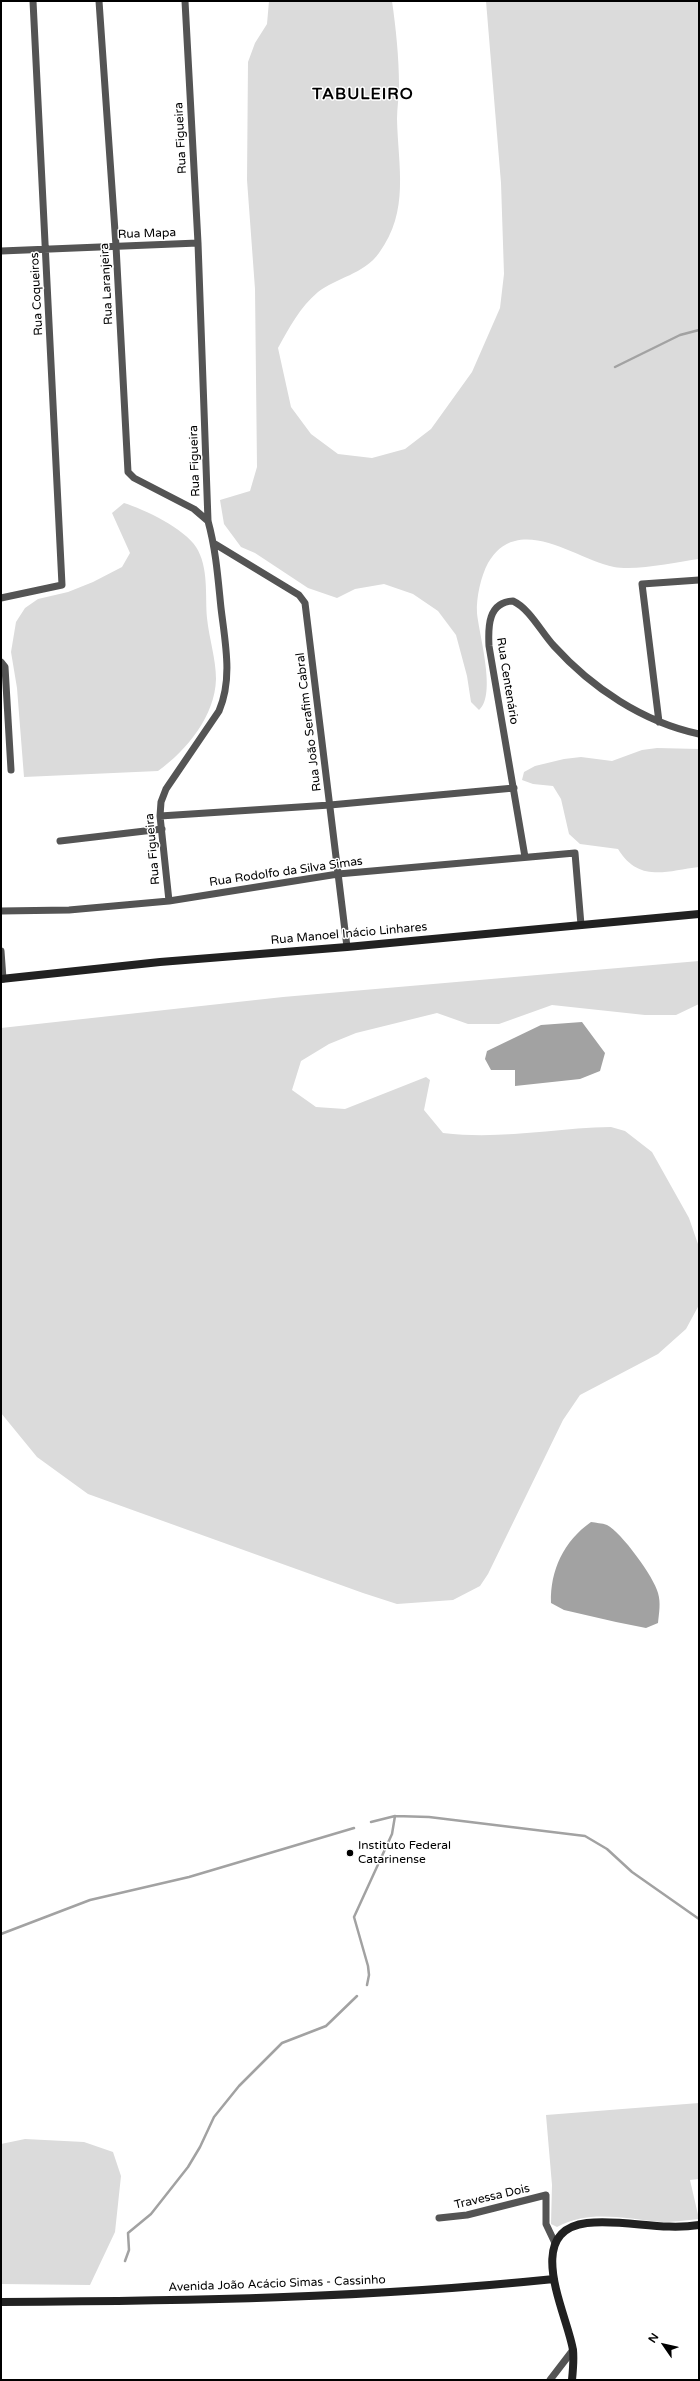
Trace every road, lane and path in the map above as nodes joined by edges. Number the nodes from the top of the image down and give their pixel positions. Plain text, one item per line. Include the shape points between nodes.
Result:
1 (33, 1) edge
2 (99, 1) edge
3 (185, 1) edge
4 (198, 243) junction
5 (116, 246) junction
6 (46, 249) junction
7 (1, 251) edge
8 (208, 521) junction
9 (215, 544) junction
10 (699, 580) edge
11 (1, 598) edge
12 (1, 662) edge
13 (659, 722) junction
14 (699, 734) edge
15 (11, 770) dead end
16 (514, 788) junction
17 (330, 805) junction
18 (160, 816) junction
19 (162, 829) junction
20 (60, 841) dead end
21 (525, 857) junction
22 (338, 874) junction
23 (169, 901) junction
24 (1, 911) edge
25 (699, 914) edge
26 (581, 925) junction
27 (347, 947) junction
28 (1, 951) edge
29 (2, 979) edge
30 (440, 2218) dead end
31 (699, 2225) edge
32 (555, 2243) junction
33 (554, 2279) junction
34 (1, 2302) edge
35 (573, 2350) junction
36 (550, 2380) edge
37 (572, 2380) edge

1 - 6 street, Rua Coqueiros
2 - 5 street, Rua Laranjeira
3 - 4 street, Rua Figueira
4 - 5 street, Rua Mapa
4 - 8 street, Rua Figueira
5 - 6 street, Rua Mapa
5 - 8 street, Rua Laranjeira via 128,472 134,478 194,509
6 - 7 street, Rua Mapa
6 - 11 street, Rua Coqueiros via 62,585
8 - 9 street, Rua Figueira
9 - 17 street, Rua João Serafim Cabral via 299,595 305,603
9 - 18 street, Rua Figueira via 227,669 224,700 212,724 166,789 161,802
10 - 13 street via 642,584
12 - 15 street via 5,667
13 - 14 street, Rua Centenário
13 - 16 street, Rua Centenário via 624,703 576,671 520,604 507,601 500,604 490,619 488,634
16 - 17 street
16 - 21 street
17 - 18 street
17 - 22 street, Rua João Serafim Cabral
18 - 19 street, Rua Figueira
19 - 20 street
19 - 23 street, Rua Figueira
21 - 22 street, Rua Rodolfo da Silva Simas
21 - 26 street, Rua Rodolfo da Silva Simas via 575,854
22 - 23 street, Rua Rodolfo da Silva Simas
22 - 27 street, Rua João Serafim Cabral
23 - 24 street, Rua Rodolfo da Silva Simas via 69,910
25 - 26 street, Rua Manoel Inácio Linhares
26 - 27 street, Rua Manoel Inácio Linhares
27 - 29 street, Rua Manoel Inácio Linhares via 160,962
28 - 29 street
30 - 32 street, Travessa Dois via 467,2216 546,2195 546,2224
31 - 32 street via 666,2228 585,2223 564,2233
32 - 33 street via 552,2261
33 - 34 street, Avenida João Acácio Simas - Cassinho via 438,2290 158,2301
33 - 35 street
35 - 36 street
35 - 37 street

